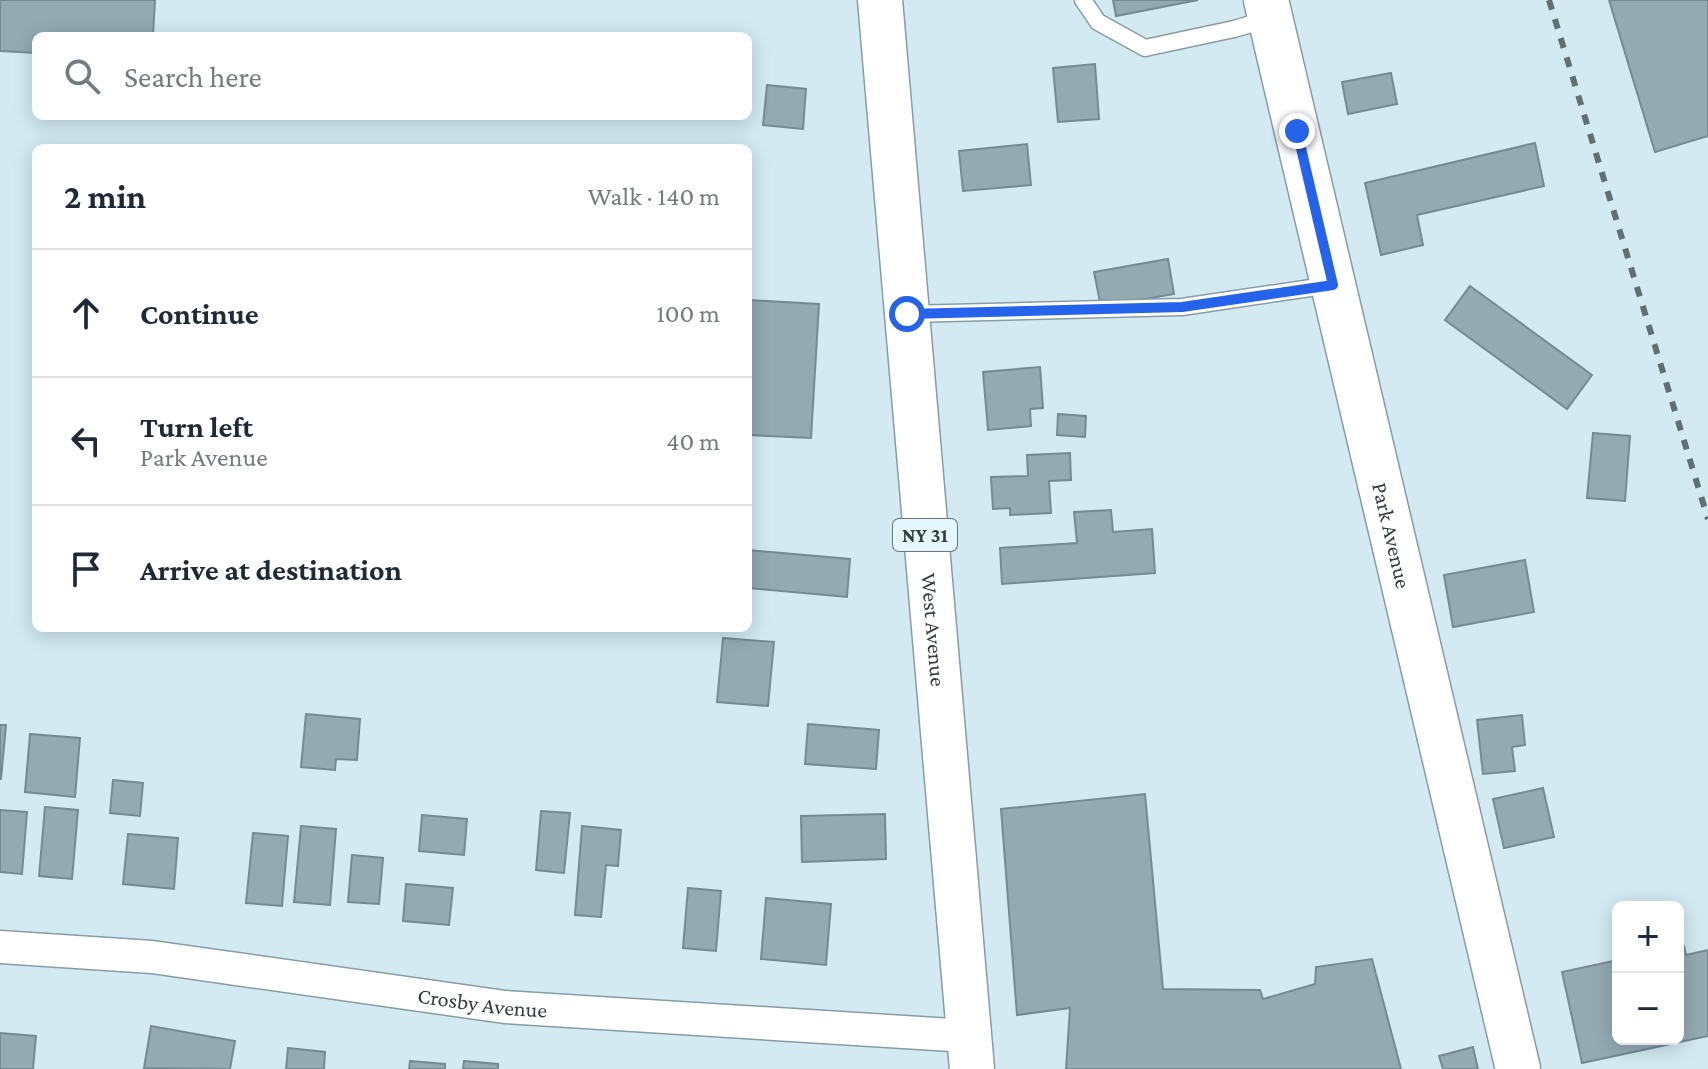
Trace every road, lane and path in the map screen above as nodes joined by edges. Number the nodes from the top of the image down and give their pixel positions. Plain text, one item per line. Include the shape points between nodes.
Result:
1 (880, 0) edge
2 (1083, 0) edge
3 (1268, 9) edge
4 (1333, 285) junction
5 (907, 314) junction
6 (0, 947) edge
7 (970, 1053) edge
8 (1518, 1069) edge

1 - 5 main road, West Avenue / NY 31
2 - 3 lane via 1098,22 1145,48 1234,29
3 - 4 main road, Park Avenue
4 - 5 lane via 1182,307
4 - 8 main road, Park Avenue
5 - 7 main road, West Avenue / NY 31
6 - 7 street, Crosby Avenue via 152,957 505,1007

